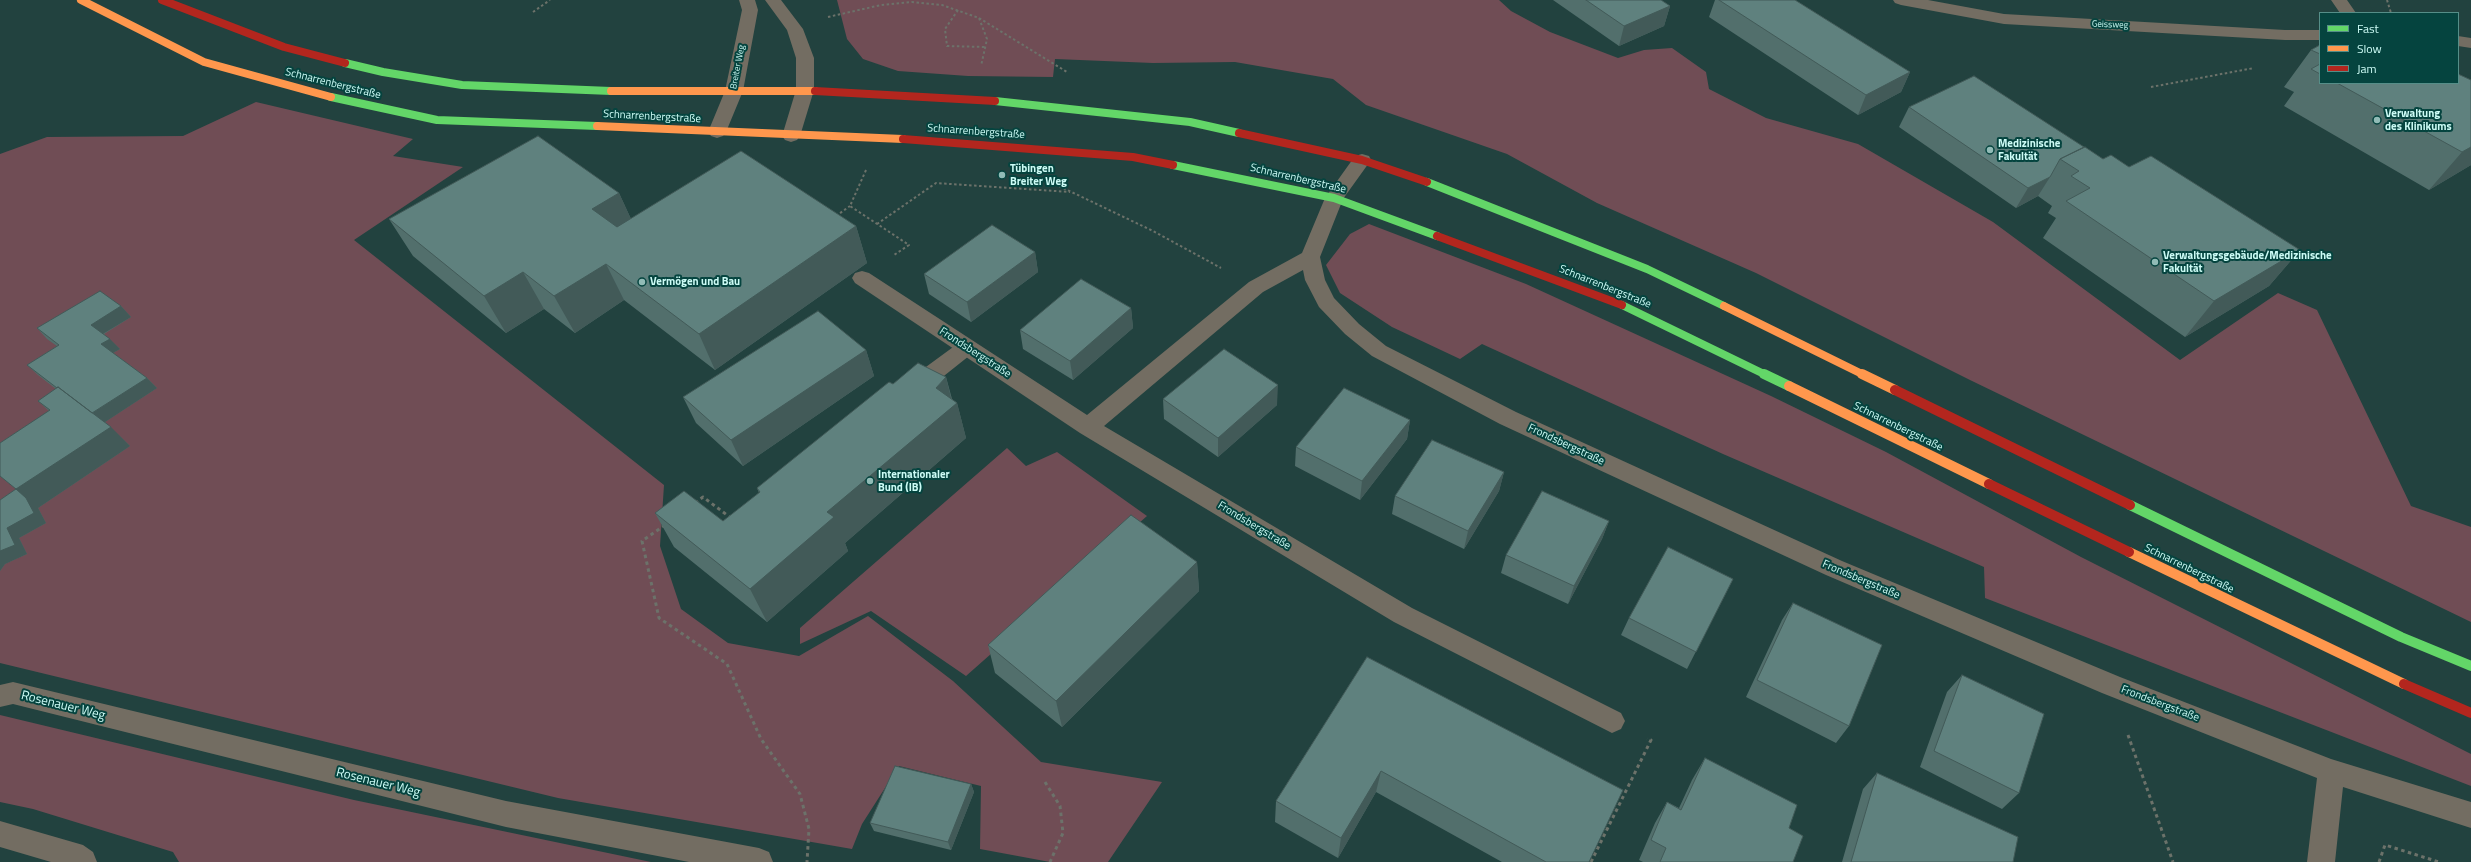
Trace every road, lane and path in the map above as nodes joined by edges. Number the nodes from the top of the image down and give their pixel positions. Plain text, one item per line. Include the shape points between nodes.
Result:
1 (81, 0) edge
2 (162, 0) edge
3 (550, 0) edge
4 (747, 0) edge
5 (773, 0) edge
6 (905, 0) edge
7 (1901, 0) edge
8 (2339, 0) edge
9 (2387, 0) edge
10 (912, 2) junction
11 (958, 10) junction
12 (533, 12) dead end
13 (2347, 12) edge
14 (2391, 12) edge
15 (979, 18) junction
16 (795, 29) junction
17 (2319, 35) edge
18 (2459, 41) edge
19 (2471, 43) edge
20 (985, 47) junction
21 (2257, 67) dead end
22 (980, 70) dead end
23 (1068, 73) dead end
24 (2151, 87) dead end
25 (805, 90) junction
26 (734, 91) junction
27 (717, 132) junction
28 (791, 136) junction
29 (1362, 160) junction
30 (868, 164) dead end
31 (1334, 198) junction
32 (850, 206) junction
33 (833, 218) edge
34 (1310, 257) junction
35 (862, 278) dead end
36 (1256, 287) junction
37 (967, 347) junction
38 (897, 401) edge
39 (1088, 427) junction
40 (691, 506) edge
41 (733, 519) edge
42 (667, 523) edge
43 (2471, 666) edge
44 (2111, 685) junction
45 (4, 693) edge
46 (2471, 712) edge
47 (1612, 721) joint
48 (2331, 771) junction
49 (1045, 782) dead end
50 (2471, 815) edge
51 (0, 834) edge
52 (83, 862) edge
53 (759, 862) edge
54 (807, 862) edge
55 (1050, 862) edge
56 (1591, 862) edge
57 (2173, 862) edge
58 (2321, 862) edge
59 (2379, 862) edge
60 (2439, 862) edge

1 - 27 street, Schnarrenbergstraße via 204,62 314,94 437,120
2 - 26 street, Schnarrenbergstraße via 284,47 383,72 462,85 570,91
3 - 12 path
4 - 26 street, Breiter Weg via 750,10
5 - 16 street
6 - 10 path
7 - 17 street, Geissweg via 2004,19
8 - 13 street
9 - 14 path
10 - 11 path via 942,5
10 - 16 path via 836,14
11 - 15 path
11 - 20 path via 946,29 947,46
15 - 20 path via 987,39
15 - 23 path
16 - 25 street via 805,58
18 - 19 street
20 - 22 path
21 - 24 path
25 - 26 street, Schnarrenbergstraße
25 - 28 street
25 - 29 street, Schnarrenbergstraße via 1014,102 1190,122
26 - 27 street, Breiter Weg
27 - 28 street, Schnarrenbergstraße
28 - 31 street, Schnarrenbergstraße via 939,140 1134,157
29 - 31 street
29 - 43 street, Schnarrenbergstraße via 1447,189 1647,269 2401,637
30 - 32 path
31 - 34 street
31 - 46 street, Schnarrenbergstraße via 1623,305 2368,669
32 - 33 path
32 - 36 path via 877,224 936,183 1072,193 1153,231
34 - 36 street
34 - 44 street, Frondsbergstraße via 1315,280 1326,302 1352,329 1379,351 1508,418 1834,568
35 - 37 street, Frondsbergstraße
36 - 39 street
37 - 38 street
37 - 39 street, Frondsbergstraße
39 - 47 street, Frondsbergstraße via 1403,615
40 - 41 path via 703,497
42 - 54 path via 642,541 659,618 727,664 761,739 800,794 809,829
44 - 48 street, Frondsbergstraße
44 - 57 path
45 - 53 street, Rosenauer Weg via 506,814
47 - 56 path via 1650,740
48 - 50 street, Frondsbergstraße
48 - 58 street
49 - 55 path via 1060,806 1063,833
51 - 52 street via 73,855
59 - 60 path via 2385,845

